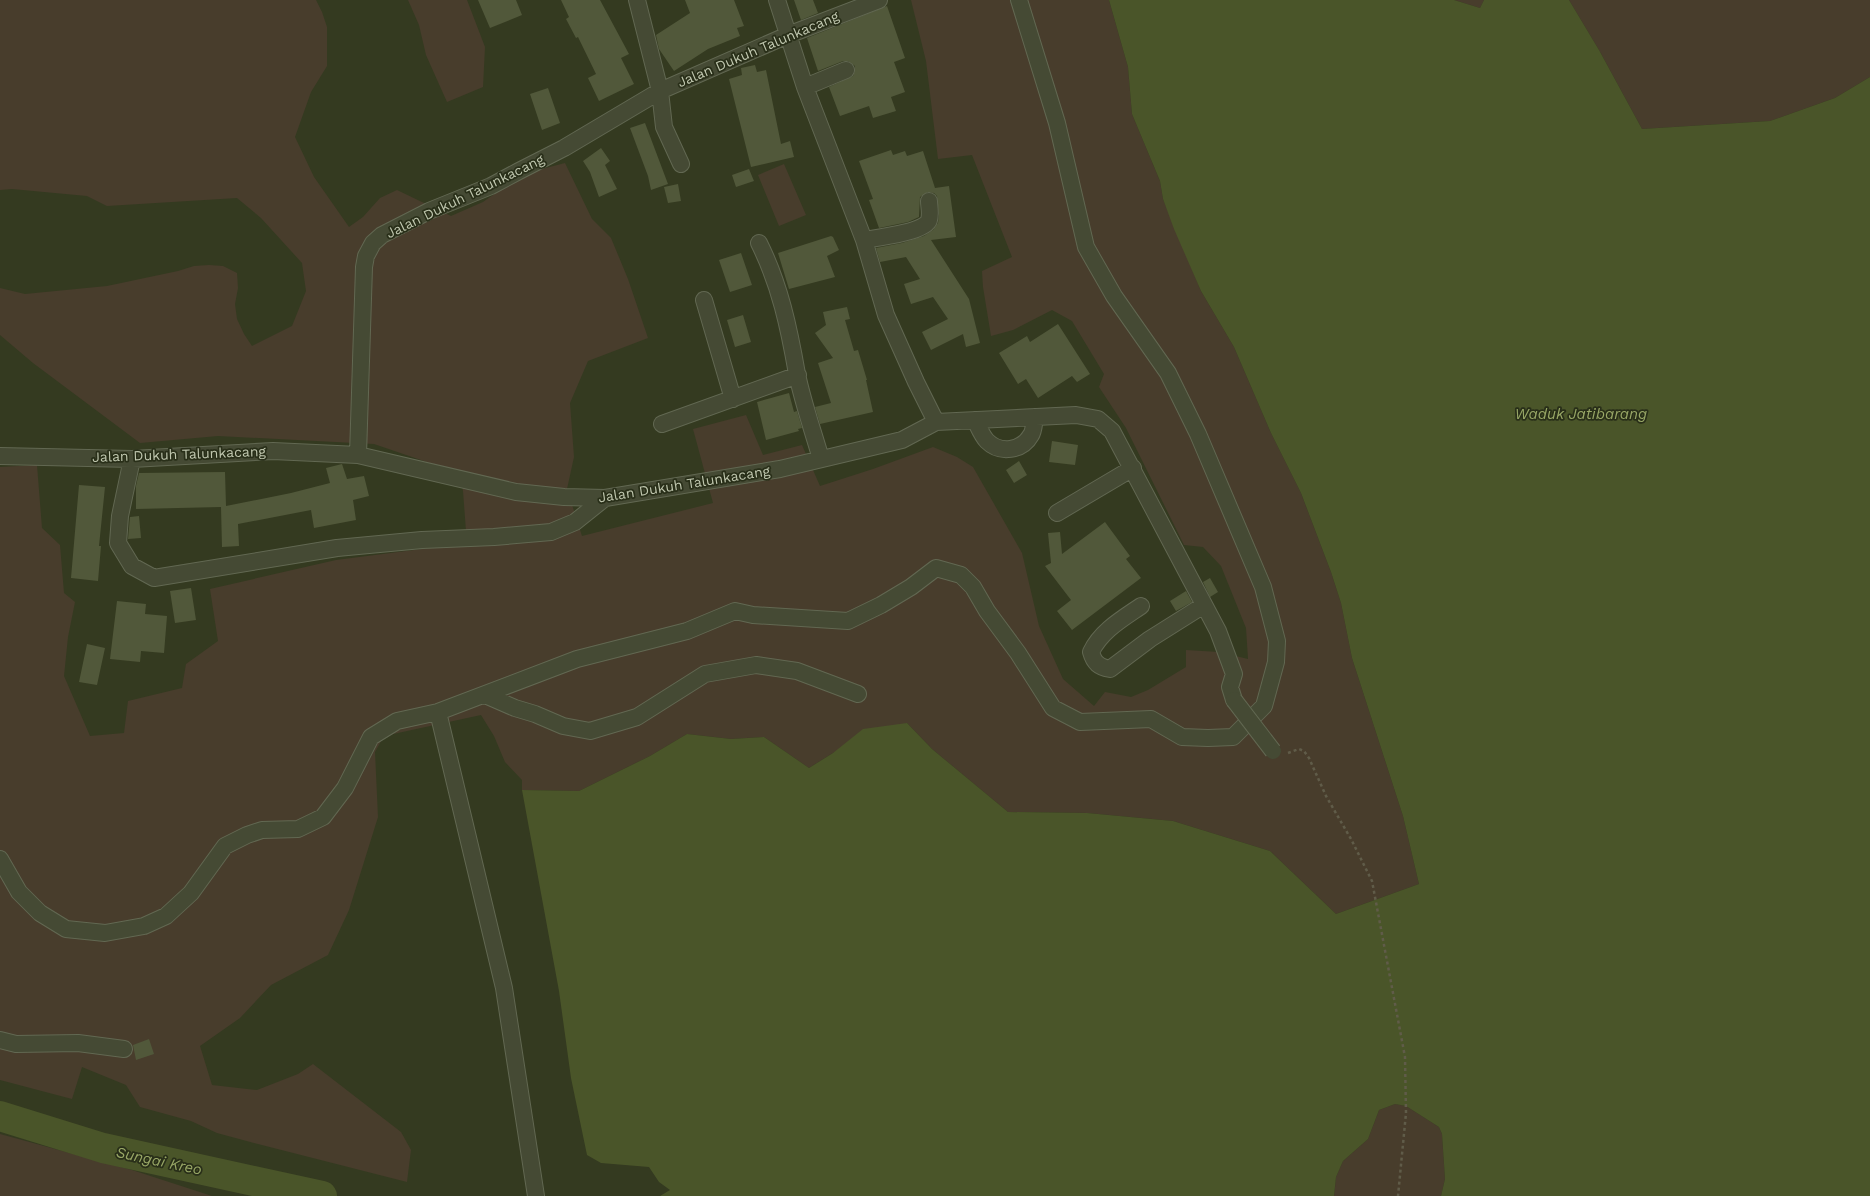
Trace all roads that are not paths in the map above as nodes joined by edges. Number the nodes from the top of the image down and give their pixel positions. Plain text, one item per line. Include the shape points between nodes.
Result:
1 (637, 0) edge
2 (777, 0) edge
3 (879, 0) edge
4 (1019, 0) edge
5 (788, 35) junction
6 (846, 70) dead end
7 (805, 87) junction
8 (660, 92) junction
9 (681, 164) dead end
10 (929, 201) dead end
11 (864, 240) junction
12 (759, 243) dead end
13 (704, 300) dead end
14 (798, 375) junction
15 (733, 399) junction
16 (1035, 417) junction
17 (975, 420) junction
18 (936, 422) junction
19 (662, 424) dead end
20 (358, 455) junction
21 (0, 456) edge
22 (132, 459) junction
23 (821, 459) junction
24 (1133, 468) junction
25 (604, 498) junction
26 (1057, 513) dead end
27 (1204, 605) junction
28 (1141, 606) dead end
29 (485, 694) junction
30 (858, 694) dead end
31 (439, 715) junction
32 (1273, 751) road end
33 (0, 859) edge
34 (0, 1040) edge
35 (124, 1049) dead end
36 (536, 1196) edge

1 - 8 street, Jalan Dukuh Talunkacang
2 - 5 street
3 - 5 street, Jalan Dukuh Talunkacang
4 - 29 street via 1057,123 1086,247 1114,296 1168,373 1198,434 1263,586 1277,640 1276,662 1264,706 1233,737 1182,737 1151,719 1080,722 1054,708 1018,653 986,611 973,586 961,575 936,568 911,587 848,621 753,615 735,611 687,631 577,660
5 - 7 street
5 - 8 street, Jalan Dukuh Talunkacang
6 - 7 street
7 - 11 street
8 - 9 street via 664,127
8 - 20 street, Jalan Dukuh Talunkacang via 491,186 429,212 382,235 373,243 364,267
10 - 11 street via 929,221 925,226
11 - 18 street via 886,315
12 - 14 street via 781,298
13 - 15 street
14 - 15 street
14 - 23 street
15 - 19 street
16 - 17 street
16 - 17 street via 1032,435 1012,450 995,447 986,441
16 - 24 street via 1076,415 1098,419 1112,431
17 - 18 street
18 - 23 street, Jalan Dukuh Talunkacang via 902,440
20 - 22 street, Jalan Dukuh Talunkacang via 273,451
20 - 25 street, Jalan Dukuh Talunkacang via 516,492
21 - 22 street, Jalan Dukuh Talunkacang
22 - 25 street via 120,516 118,543 132,566 154,578 337,548 551,532 575,522
23 - 25 street, Jalan Dukuh Talunkacang via 780,470
24 - 26 street
24 - 27 street
27 - 28 street via 1150,639 1110,669 1101,667 1091,652 1096,642 1114,624
27 - 32 street, bridge via 1218,631 1234,674 1230,688 1234,700
29 - 30 street via 563,726 590,731 637,717 706,674 756,665 797,671
29 - 31 street
31 - 33 street via 397,721 371,737 345,788 323,817 298,829 262,830 225,846 191,893 166,916 144,926 105,933 66,929 40,913 19,892
31 - 36 street via 504,988
34 - 35 street via 16,1044 78,1043

